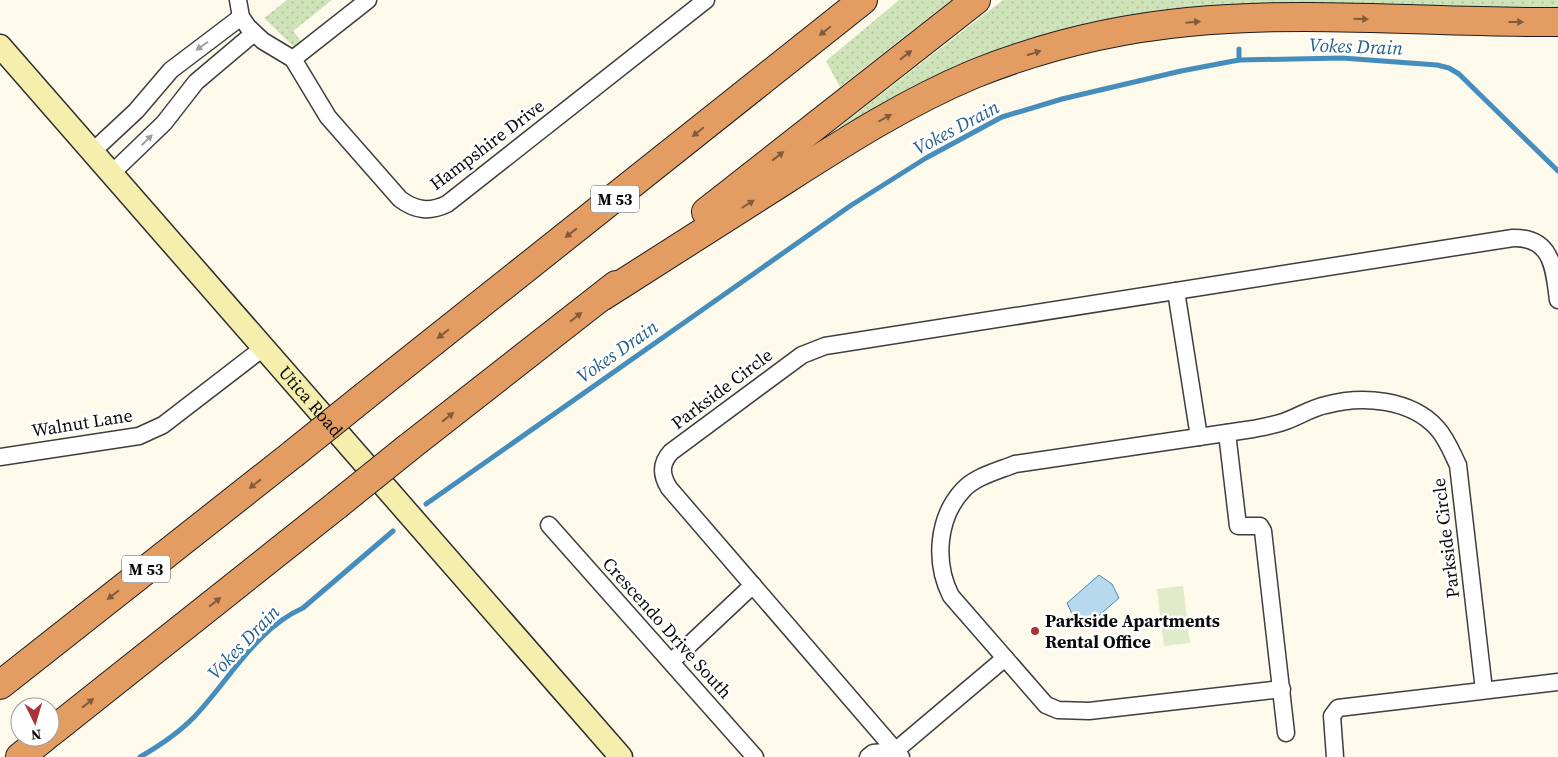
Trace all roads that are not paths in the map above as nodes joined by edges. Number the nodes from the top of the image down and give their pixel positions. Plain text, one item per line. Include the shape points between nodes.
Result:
1 (238, 0) edge
2 (368, 0) edge
3 (706, 0) edge
4 (863, 0) edge
5 (976, 0) edge
6 (1558, 22) edge
7 (248, 26) junction
8 (0, 46) edge
9 (293, 59) junction
10 (92, 152) junction
11 (111, 174) junction
12 (1176, 291) junction
13 (603, 296) junction
14 (1558, 300) edge
15 (263, 348) junction
16 (1227, 433) junction
17 (1199, 437) junction
18 (0, 457) edge
19 (549, 525) dead end
20 (753, 585) junction
21 (1005, 658) junction
22 (671, 662) junction
23 (1558, 682) edge
24 (0, 685) edge
25 (1282, 688) junction
26 (1484, 690) junction
27 (60, 725) edge
28 (1286, 733) dead end
29 (32, 747) edge
30 (897, 755) edge
31 (20, 757) edge
32 (621, 757) edge
33 (755, 757) edge
34 (868, 757) edge
35 (1335, 757) edge

1 - 7 street
2 - 9 street
3 - 9 street, Hampshire Drive via 447,204 426,211 400,200 328,117
4 -> 24 highway, M 53, bridge
13 -> 5 highway
13 -> 6 highway via 883,119 974,74 1039,52 1124,32 1227,19
7 - 9 street, Hampshire Drive
7 -> 10 street via 171,70 136,111
11 -> 7 street via 164,123 196,82
8 - 10 street, Utica Road
10 - 11 street, Utica Road
11 - 15 street, Utica Road
12 - 14 street, Parkside Circle via 1522,238 1532,240 1549,256
12 - 17 street
12 - 20 street, Parkside Circle via 825,346 802,356 671,452 663,464 662,473 670,488
27 -> 13 highway, bridge
15 - 18 street, Walnut Lane via 163,425 139,436
15 - 32 street, Utica Road
16 - 17 street, Parkside Circle
16 - 25 street via 1238,526 1254,524 1263,531
16 - 26 street, Parkside Circle via 1283,422 1325,405 1369,400 1408,409 1437,428 1455,459 1461,484
17 - 21 street, Parkside Circle via 1015,464 964,489 950,508 940,538 945,583 951,596
19 - 22 street, Crescendo Drive South
20 - 22 street
20 - 30 street, Parkside Circle
21 - 25 street, Parkside Circle via 1046,705 1058,710 1089,710
21 - 30 street
22 - 33 street, Crescendo Drive South
23 - 26 street
25 - 28 street
26 - 35 street via 1338,708 1332,716
29 - 31 highway
30 - 34 street via 873,753

